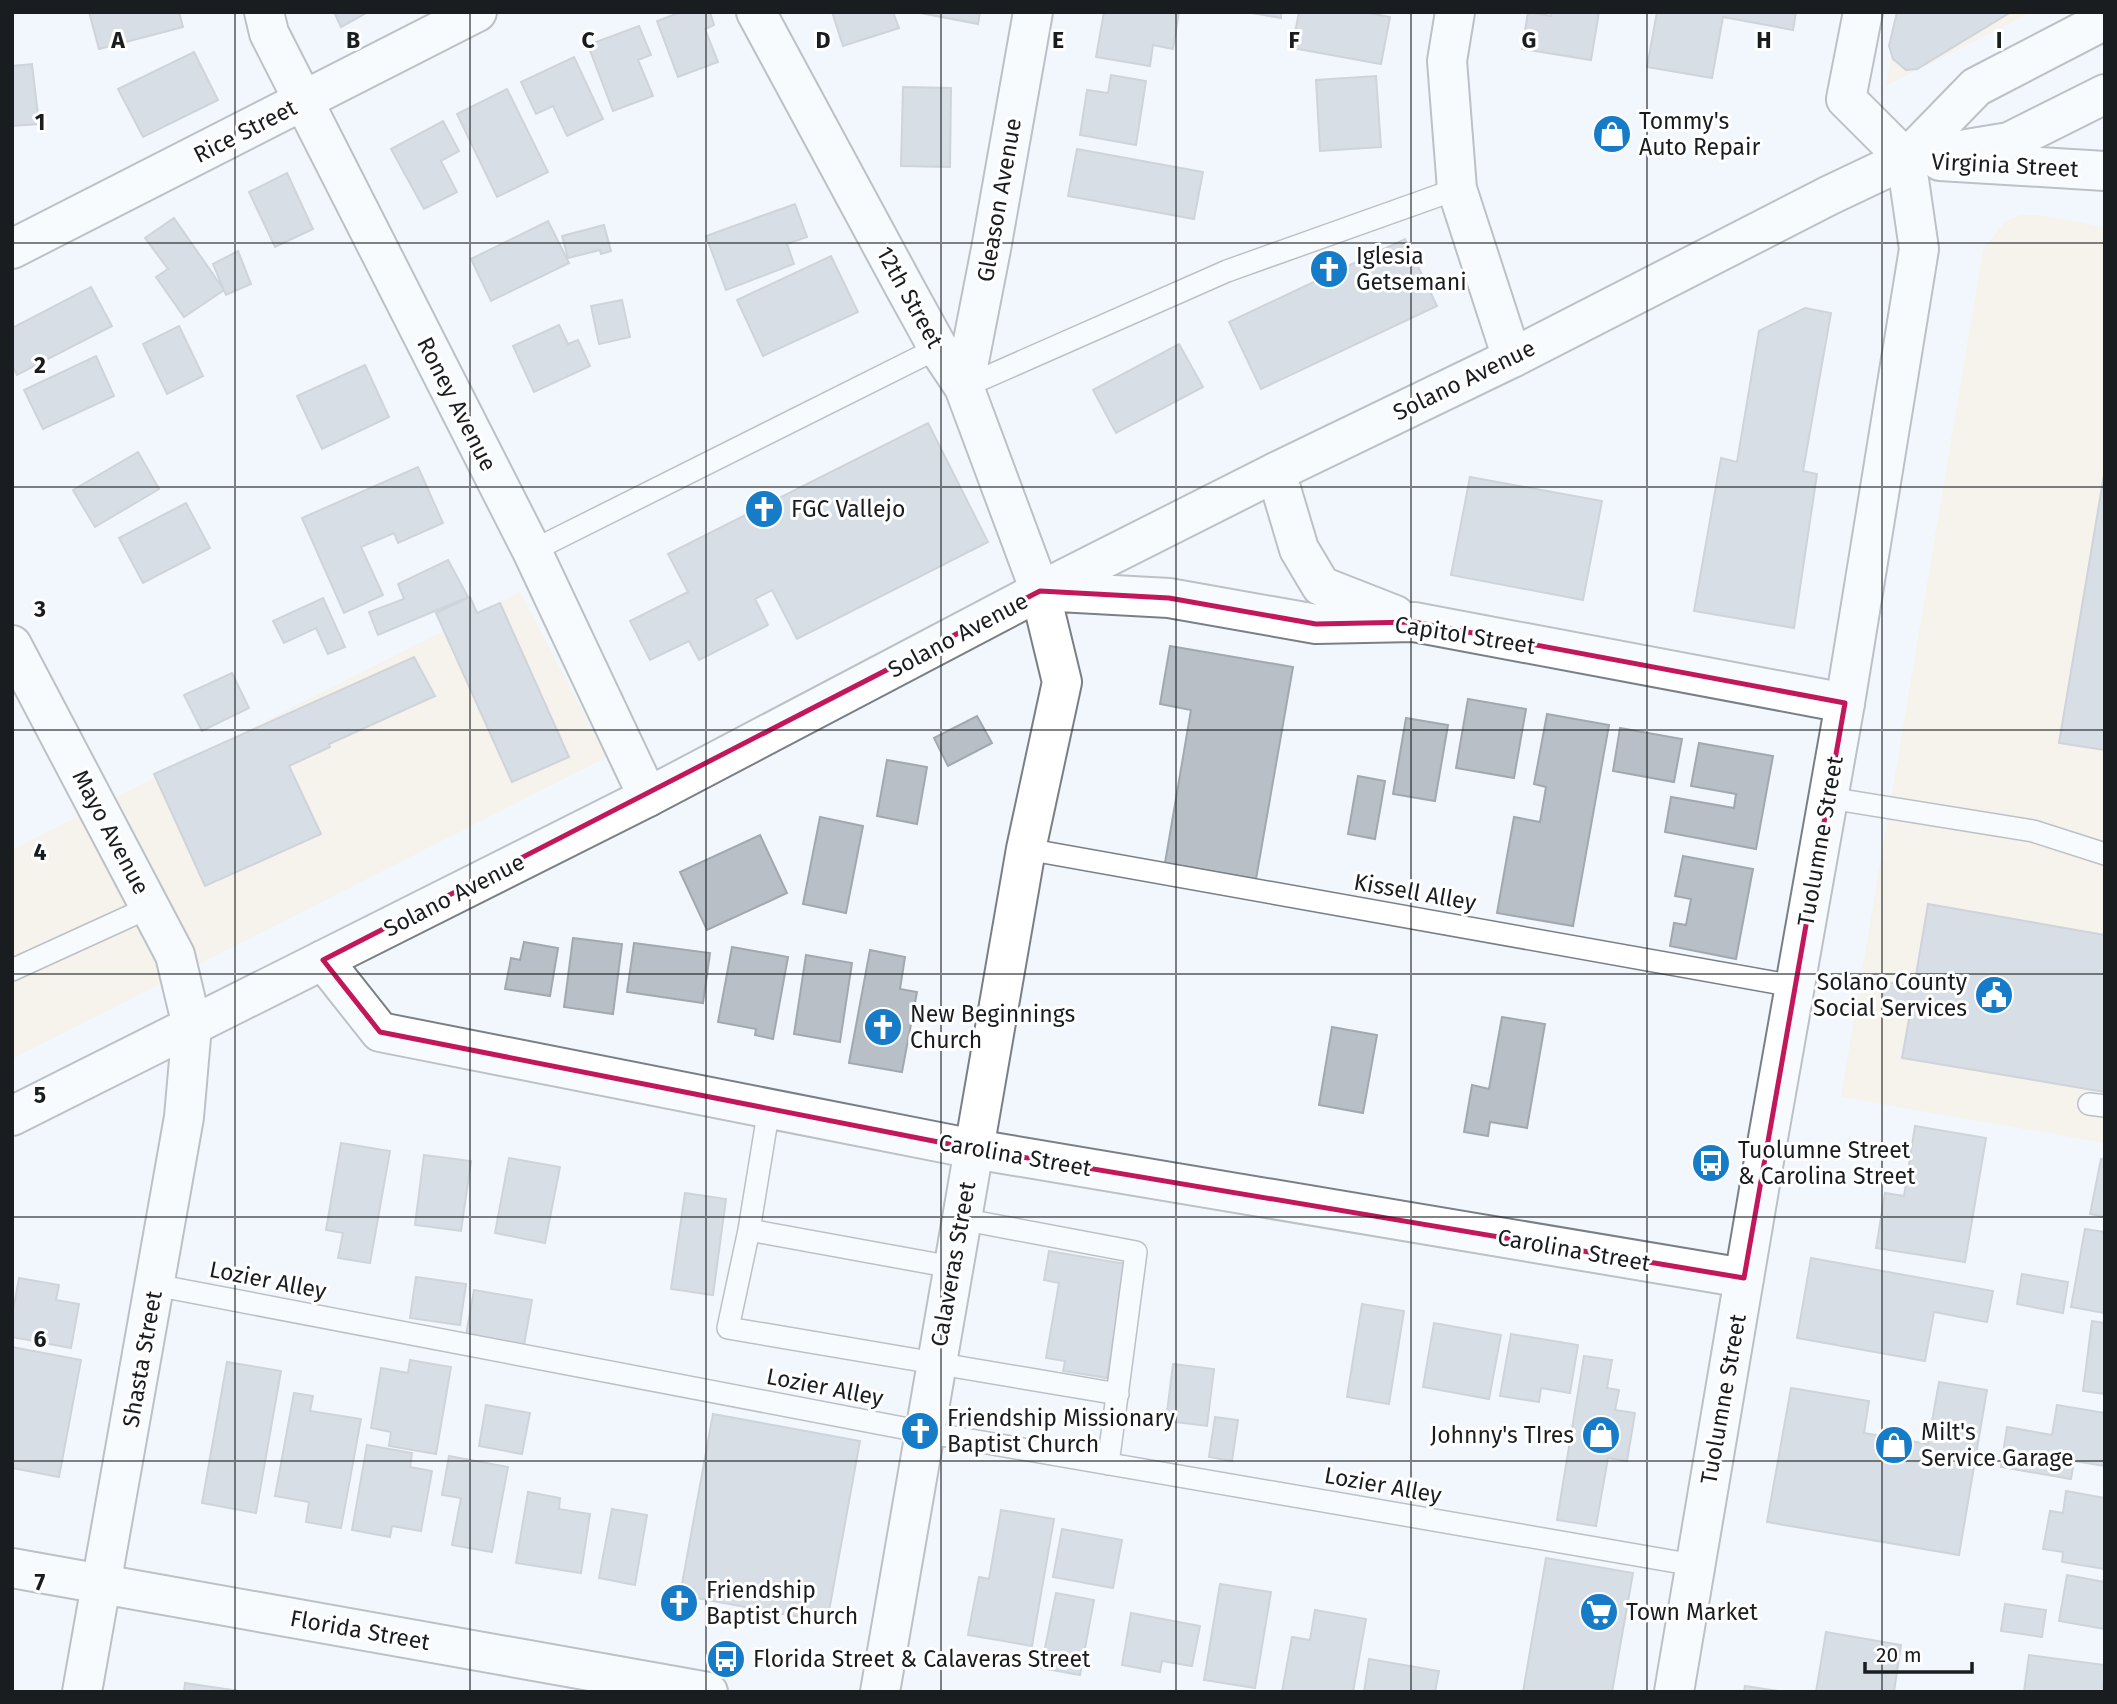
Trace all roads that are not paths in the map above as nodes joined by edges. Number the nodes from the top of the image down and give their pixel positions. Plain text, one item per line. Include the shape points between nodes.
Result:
1 (264, 12) edge
2 (477, 12) edge
3 (756, 12) edge
4 (1033, 12) edge
5 (1455, 12) edge
6 (1863, 12) edge
7 (2105, 20) edge
8 (2105, 94) edge
9 (303, 101) junction
10 (1906, 159) junction
11 (2105, 171) edge
12 (1457, 189) junction
13 (12, 249) edge
14 (939, 348) junction
15 (1512, 358) junction
16 (964, 387) junction
17 (1276, 472) junction
18 (532, 551) junction
19 (1040, 592) junction
20 (1414, 622) junction
21 (12, 645) edge
22 (1845, 703) junction
23 (648, 797) junction
24 (1829, 799) junction
25 (1026, 849) junction
26 (2105, 854) edge
27 (150, 907) junction
28 (323, 960) junction
29 (12, 970) edge
30 (1794, 986) junction
31 (192, 1026) junction
32 (769, 1108) junction
33 (12, 1116) edge
34 (974, 1149) junction
35 (961, 1219) junction
36 (749, 1230) junction
37 (953, 1268) junction
38 (1744, 1278) junction
39 (155, 1285) junction
40 (936, 1364) junction
41 (1118, 1394) junction
42 (924, 1432) junction
43 (1108, 1464) junction
44 (1694, 1565) junction
45 (12, 1568) edge
46 (102, 1584) junction
47 (82, 1692) edge
48 (708, 1692) edge
49 (880, 1692) edge
50 (1674, 1692) edge

1 - 9 street, Roney Avenue via 269,33
2 - 9 street, Rice Street
3 - 14 street, 12th Street
4 - 16 street, Gleason Avenue
5 - 12 street via 1447,61
6 - 10 street via 1846,99
7 - 10 street, Solano Avenue via 1976,87
8 - 10 street, Solano Avenue via 2009,142
9 - 13 street, Rice Street
9 - 18 street, Roney Avenue
10 - 11 street, Virginia Street
10 - 15 street, Solano Avenue
10 - 22 street, Tuolumne Street via 1919,249
12 - 15 street
12 - 16 lane via 1227,271
14 - 16 street, 12th Street
14 - 18 lane
15 - 17 street, Solano Avenue
16 - 19 street, 12th Street
17 - 19 street, Solano Avenue
17 - 20 street via 1299,549 1321,586
18 - 23 street, Roney Avenue
19 - 20 street, Capitol Street via 1169,598 1316,624
19 - 23 street, Solano Avenue
19 - 25 street, Calaveras Street via 1062,682
20 - 22 street, Capitol Street
21 - 27 street, Mayo Avenue
22 - 24 street, Tuolumne Street
23 - 28 street, Solano Avenue
24 - 26 lane via 2033,831
24 - 30 street, Tuolumne Street
25 - 30 lane, Kissell Alley
25 - 34 street, Calaveras Street
27 - 29 lane
27 - 31 street, Mayo Avenue via 175,955
28 - 31 street, Solano Avenue
28 - 32 street, Carolina Street via 380,1032
30 - 38 street, Tuolumne Street
31 - 33 street, Solano Avenue
31 - 39 street, Shasta Street via 184,1117
32 - 34 street, Carolina Street
32 - 36 lane
34 - 35 street, Calaveras Street
34 - 38 street, Carolina Street
35 - 37 street, Calaveras Street
35 - 41 lane via 1136,1252
36 - 37 lane
36 - 40 lane via 728,1328
37 - 40 street, Calaveras Street
38 - 44 street, Tuolumne Street
39 - 42 lane, Lozier Alley
39 - 46 street, Shasta Street
40 - 41 lane
40 - 42 street, Calaveras Street
41 - 43 lane
42 - 43 lane, Lozier Alley
42 - 49 street, Calaveras Street
43 - 44 lane, Lozier Alley
44 - 50 street, Tuolumne Street
45 - 46 street, Florida Street
46 - 47 street, Shasta Street
46 - 48 street, Florida Street

